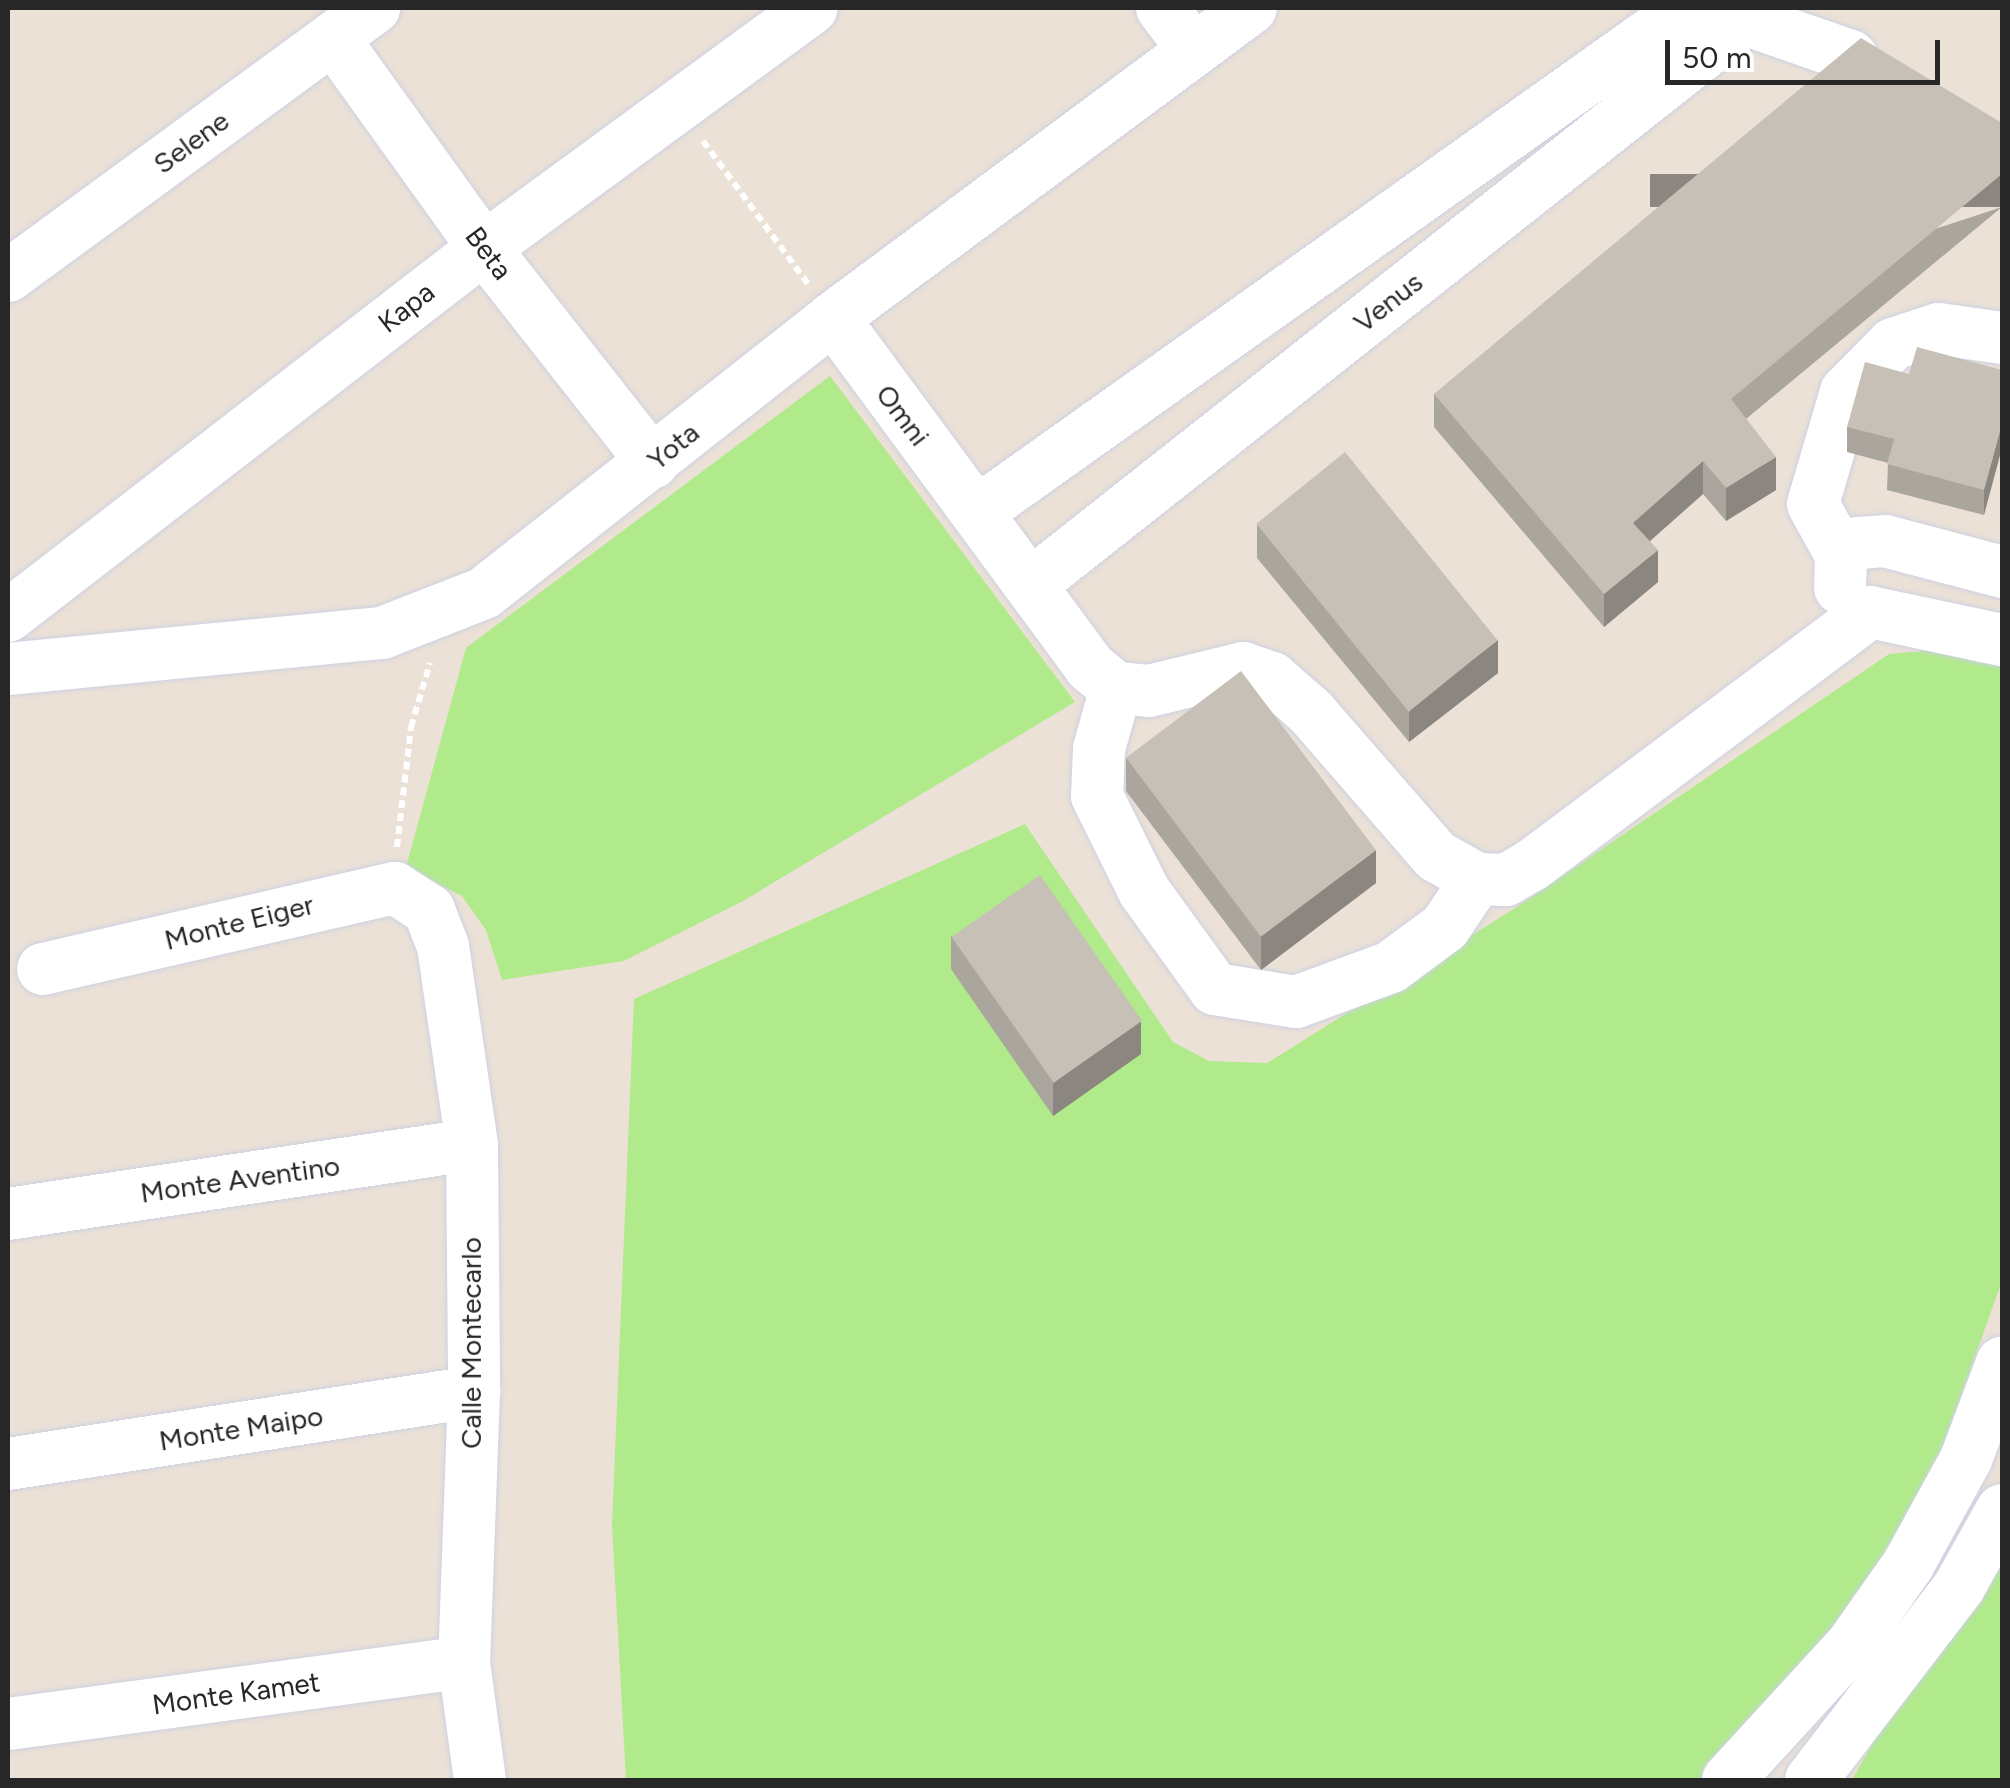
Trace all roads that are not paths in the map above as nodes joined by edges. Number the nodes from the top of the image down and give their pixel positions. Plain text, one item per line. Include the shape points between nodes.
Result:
1 (374, 8) edge
2 (812, 8) edge
3 (1162, 8) edge
4 (1251, 8) edge
5 (1686, 8) edge
6 (1729, 14) edge
7 (333, 38) junction
8 (1194, 49) junction
9 (1851, 56) edge
10 (484, 248) junction
11 (8, 276) edge
12 (833, 318) junction
13 (2002, 338) edge
14 (653, 463) junction
15 (977, 512) junction
16 (1841, 555) junction
17 (2002, 572) edge
18 (1030, 584) junction
19 (1870, 612) junction
20 (8, 616) edge
21 (2002, 640) edge
22 (8, 669) edge
23 (1132, 689) junction
24 (1477, 879) junction
25 (412, 899) joint
26 (43, 970) dead end
27 (472, 1145) junction
28 (8, 1214) edge
29 (2002, 1362) edge
30 (474, 1392) junction
31 (8, 1464) edge
32 (2002, 1510) edge
33 (464, 1662) junction
34 (8, 1724) edge
35 (480, 1780) edge
36 (1728, 1780) edge
37 (1811, 1780) edge

1 - 7 street, Selene
2 - 10 street, Kapa
3 - 8 street
4 - 8 street, Yota
5 - 15 street
6 - 9 street
6 - 18 street, Venus
7 - 10 street, Beta
7 - 11 street, Selene
8 - 12 street, Yota
10 - 14 street, Beta
10 - 20 street, Kapa
12 - 14 street, Yota
12 - 15 street, Omni
13 - 16 street via 1939,328 1893,344 1846,392 1813,504
14 - 22 street, Yota via 484,594 448,612 382,633
15 - 18 street, Omni
16 - 17 street via 1858,543 1884,540
16 - 19 street via 1838,586
18 - 23 street, Omni via 1090,667
19 - 21 street
19 - 24 street via 1532,865 1506,880
23 - 24 street via 1243,668 1272,678 1310,711 1436,856
23 - 24 street via 1099,748 1097,796 1144,891 1215,989 1296,1002 1391,967 1444,927
25 - 26 street, Monte Eiger
25 - 27 street, Calle Montecarlo via 443,946
27 - 28 street, Monte Aventino
27 - 30 street, Calle Montecarlo
29 - 36 street via 1966,1459 1908,1565 1851,1646
30 - 31 street, Monte Maipo
30 - 33 street, Calle Montecarlo
32 - 37 street via 1959,1587
33 - 34 street, Monte Kamet
33 - 35 street, Calle Montecarlo

